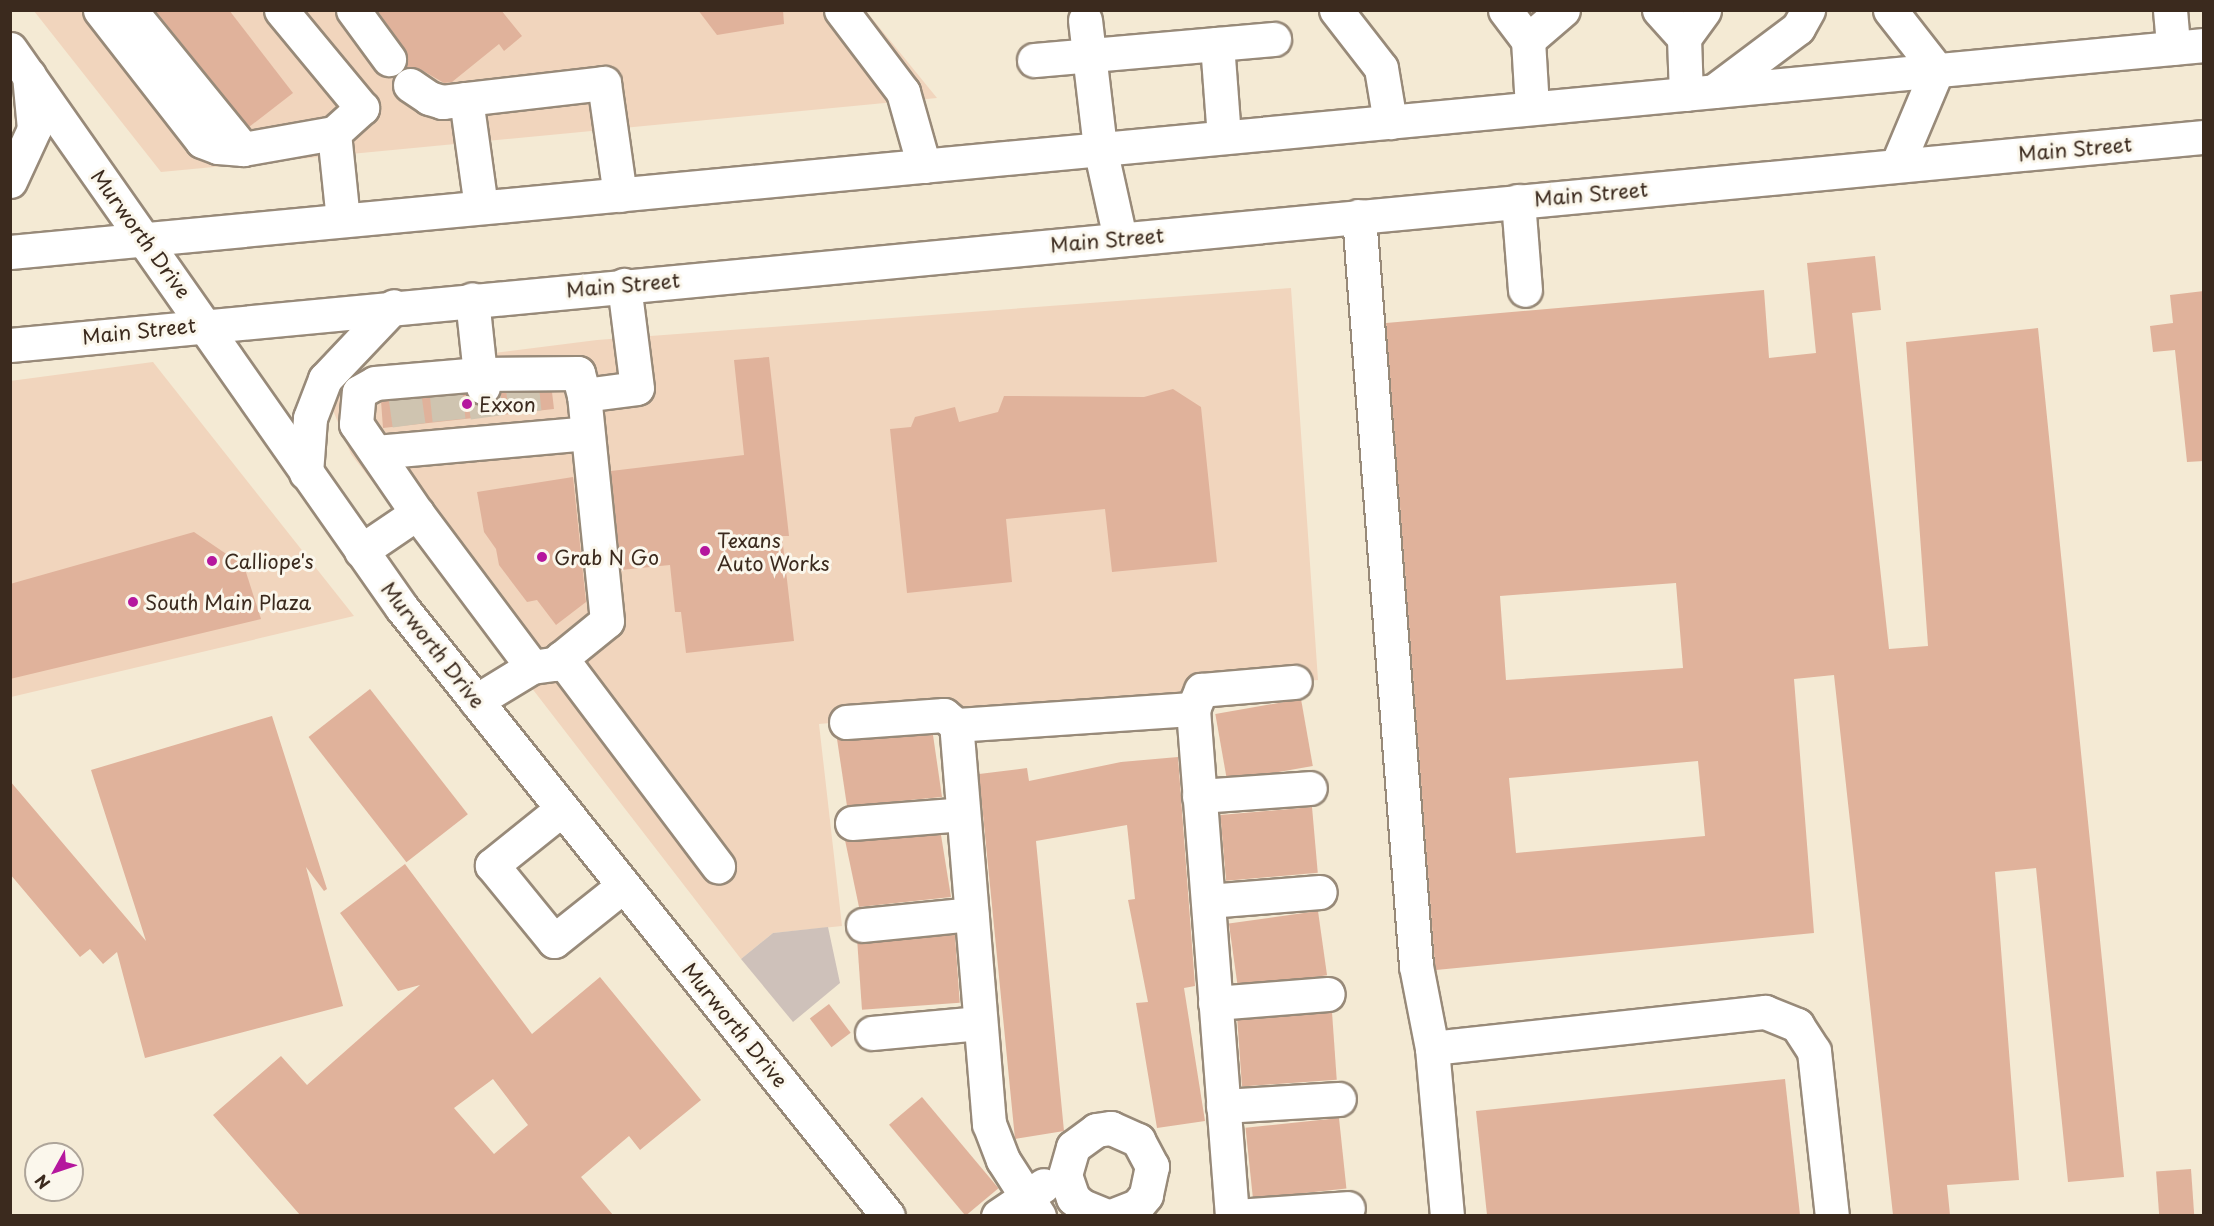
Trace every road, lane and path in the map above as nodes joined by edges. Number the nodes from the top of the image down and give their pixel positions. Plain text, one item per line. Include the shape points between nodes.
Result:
1 (100, 10) edge
2 (130, 10) edge
3 (281, 10) edge
4 (353, 10) edge
5 (841, 10) edge
6 (1336, 10) edge
7 (1505, 10) edge
8 (1563, 10) edge
9 (1659, 10) edge
10 (1704, 10) edge
11 (1808, 10) edge
12 (1890, 10) edge
13 (2170, 10) edge
14 (1085, 20) dead end
15 (1684, 38) junction
16 (1274, 39) dead end
17 (1528, 40) junction
18 (1217, 44) junction
19 (2188, 46) edge
20 (1089, 55) junction
21 (389, 59) dead end
22 (1034, 60) dead end
23 (20, 62) edge
24 (1937, 70) junction
25 (410, 85) dead end
26 (1700, 92) junction
27 (466, 99) junction
28 (1532, 108) junction
29 (1390, 122) junction
30 (334, 133) junction
31 (1224, 136) junction
32 (2204, 137) edge
33 (1100, 148) junction
34 (243, 149) junction
35 (1897, 165) junction
36 (924, 166) junction
37 (10, 181) edge
38 (620, 195) junction
39 (1518, 201) junction
40 (481, 207) junction
41 (1359, 216) junction
42 (343, 220) junction
43 (1120, 238) junction
44 (143, 240) junction
45 (10, 252) edge
46 (624, 285) junction
47 (1525, 290) dead end
48 (472, 299) junction
49 (394, 306) junction
50 (206, 324) junction
51 (10, 345) edge
52 (584, 395) junction
53 (524, 401) junction
54 (485, 405) junction
55 (448, 408) junction
56 (407, 412) junction
57 (587, 433) junction
58 (376, 452) junction
59 (306, 473) junction
60 (417, 513) junction
61 (361, 551) junction
62 (546, 663) junction
63 (1294, 682) dead end
64 (476, 700) junction
65 (1193, 709) junction
66 (846, 722) dead end
67 (956, 726) junction
68 (1310, 788) dead end
69 (1199, 796) junction
70 (562, 809) junction
71 (963, 814) junction
72 (852, 823) dead end
73 (718, 866) dead end
74 (623, 886) junction
75 (1320, 892) dead end
76 (1208, 901) junction
77 (971, 914) junction
78 (863, 926) dead end
79 (1328, 994) dead end
80 (1215, 1003) junction
81 (980, 1023) junction
82 (872, 1033) dead end
83 (1432, 1048) junction
84 (1339, 1099) dead end
85 (1223, 1106) junction
86 (1065, 1175) junction
87 (1033, 1205) edge
88 (1348, 1208) dead end
89 (1093, 1213) edge
90 (888, 1215) edge
91 (998, 1215) edge
92 (1233, 1215) edge
93 (1447, 1215) edge
94 (1832, 1215) edge

1 - 34 main road via 202,141
2 - 34 main road
3 - 30 main road via 362,108
4 - 21 main road
5 - 36 main road via 903,92
6 - 29 main road via 1381,68
7 - 17 main road
8 - 17 main road
9 - 15 main road
10 - 15 main road
11 - 26 main road via 1798,28
12 - 24 main road
13 - 19 main road
14 - 20 main road
15 - 26 main road
16 - 18 main road
17 - 28 main road
18 - 20 main road
18 - 31 main road
19 - 24 main road
20 - 22 main road
20 - 33 main road
23 - 37 main road via 34,129
23 - 44 main road, Murworth Drive
24 - 26 main road
24 - 35 main road
25 - 27 main road via 442,102
26 - 28 main road
27 - 38 main road via 604,83
27 - 40 main road
28 - 29 main road
29 - 31 main road
30 - 34 main road
30 - 42 main road
31 - 33 main road
32 - 35 main road, Main Street
33 - 36 main road
33 - 43 main road
35 - 39 main road, Main Street
36 - 38 main road
38 - 40 main road
39 - 41 main road, Main Street
39 - 47 main road
40 - 42 main road
41 - 43 main road, Main Street
41 - 83 main road via 1416,966
42 - 44 main road
43 - 46 main road, Main Street
44 - 45 main road
44 - 50 main road, Murworth Drive
46 - 48 main road, Main Street
46 - 52 main road via 637,388
48 - 49 main road, Main Street
48 - 54 main road
49 - 50 main road, Main Street
49 - 59 main road via 325,379 310,418
50 - 51 main road, Main Street
50 - 59 main road, Murworth Drive
52 - 53 main road via 578,373
52 - 57 main road
53 - 54 main road
53 - 54 main road
53 - 57 main road
54 - 55 main road
54 - 55 main road
55 - 56 main road
55 - 56 main road
56 - 58 main road
56 - 58 main road via 375,383 359,392 356,424
57 - 62 main road via 607,621
58 - 60 main road
59 - 61 main road, Murworth Drive
60 - 61 main road
60 - 62 main road
61 - 64 main road, Murworth Drive
62 - 64 main road
62 - 73 main road
63 - 65 main road via 1201,690
64 - 70 main road, Murworth Drive
65 - 67 main road
65 - 69 main road
66 - 67 main road via 944,715
67 - 71 main road
68 - 69 main road
69 - 76 main road
70 - 74 main road, Murworth Drive
70 - 74 main road via 492,865 499,874 554,942
71 - 72 main road
71 - 77 main road
74 - 90 main road, Murworth Drive
75 - 76 main road
76 - 80 main road
77 - 78 main road
77 - 81 main road
79 - 80 main road
80 - 85 main road
81 - 82 main road
81 - 87 main road via 989,1124 1003,1160
83 - 93 main road
83 - 94 main road via 1765,1012 1797,1025 1814,1051
84 - 85 main road
85 - 92 main road
86 - 87 main road
86 - 89 main road via 1073,1198
86 - 89 main road via 1072,1147 1096,1130 1111,1128 1138,1140 1152,1166 1151,1180 1137,1206
87 - 91 main road
88 - 92 main road

